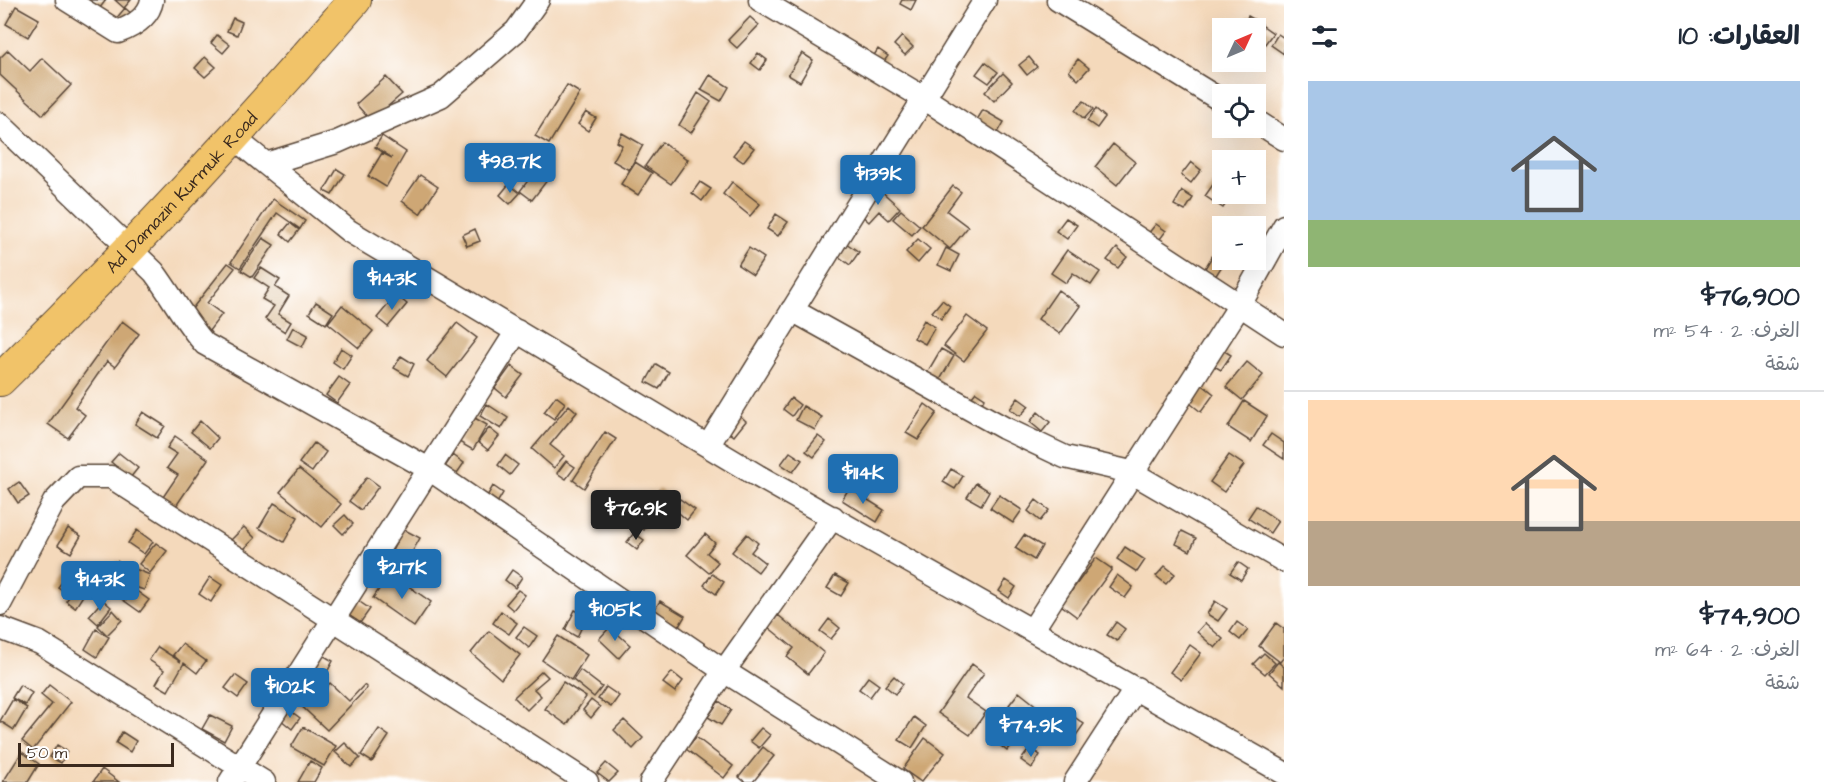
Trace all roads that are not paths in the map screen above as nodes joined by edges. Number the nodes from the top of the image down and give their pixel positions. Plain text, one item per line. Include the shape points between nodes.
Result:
1 (67, 0) edge
2 (152, 0) edge
3 (355, 0) edge
4 (538, 0) edge
5 (760, 0) edge
6 (985, 0) edge
7 (1058, 0) edge
8 (1212, 95) edge
9 (924, 98) junction
10 (0, 124) edge
11 (1266, 127) edge
12 (234, 138) junction
13 (1284, 139) edge
14 (266, 164) junction
15 (1284, 226) edge
16 (131, 248) junction
17 (1240, 305) junction
18 (792, 310) junction
19 (517, 331) junction
20 (1284, 334) edge
21 (0, 380) edge
22 (708, 446) junction
23 (429, 469) junction
24 (1131, 472) junction
25 (833, 517) junction
26 (1284, 561) edge
27 (0, 604) edge
28 (333, 620) junction
29 (0, 628) edge
30 (1033, 629) junction
31 (724, 671) junction
32 (1136, 688) junction
33 (1284, 773) edge
34 (234, 774) edge
35 (264, 782) edge
36 (587, 782) edge
37 (651, 782) edge
38 (900, 782) edge
39 (1075, 782) edge

1 - 2 street via 118,32 134,26
3 - 12 highway, Ad Damazin Kurmuk Road
4 - 14 street via 516,31 441,96 337,142
5 - 9 street
6 - 9 street
7 - 8 street
9 - 17 street
9 - 18 street
10 - 16 street
11 - 13 street
12 - 14 street
12 - 16 highway, Ad Damazin Kurmuk Road
14 - 19 street via 349,231
15 - 17 street
16 - 21 highway, Ad Damazin Kurmuk Road
16 - 23 street via 154,272 205,344
17 - 20 street
17 - 24 street
18 - 22 street
18 - 24 street via 1004,428 1065,457
19 - 22 street
19 - 23 street
22 - 25 street
23 - 28 street
23 - 31 street
24 - 26 street
24 - 30 street
25 - 30 street
25 - 31 street
27 - 28 street via 54,502 78,477 111,477
28 - 34 street
28 - 36 street
29 - 34 street via 40,643
30 - 32 street
31 - 37 street
31 - 38 street
32 - 33 street
32 - 39 street
34 - 35 street

